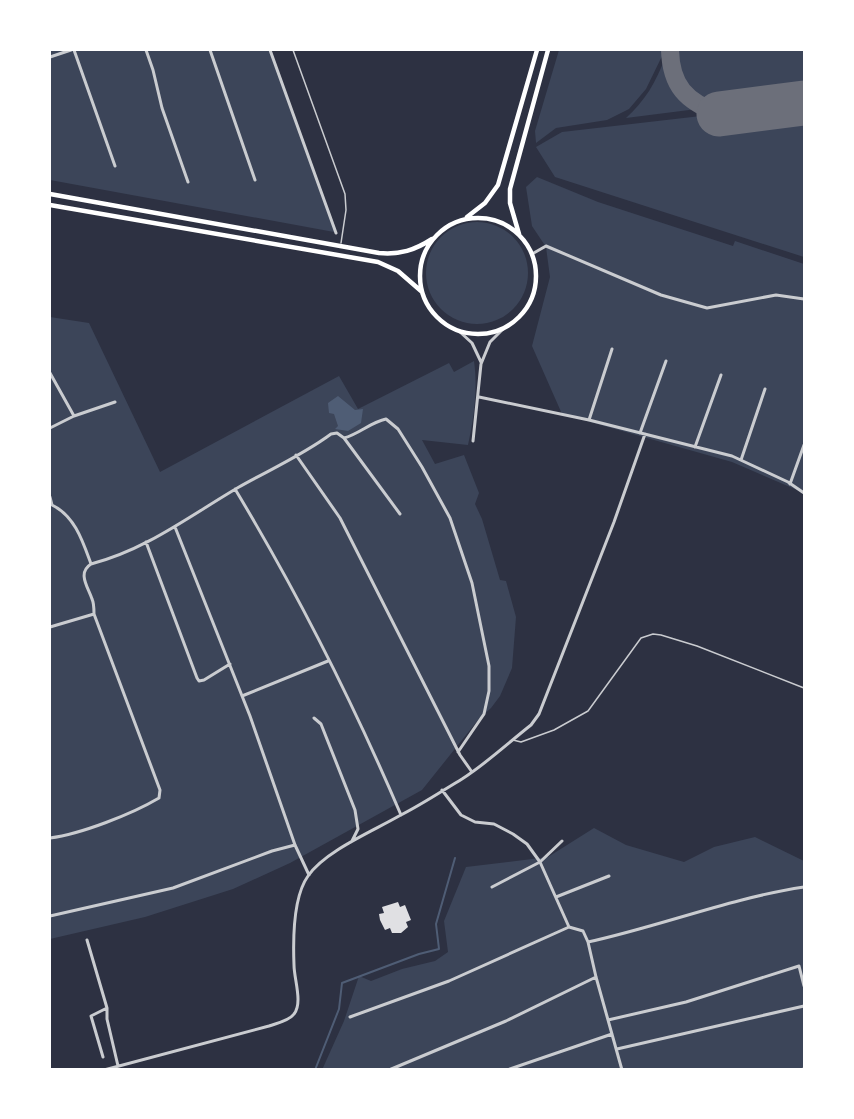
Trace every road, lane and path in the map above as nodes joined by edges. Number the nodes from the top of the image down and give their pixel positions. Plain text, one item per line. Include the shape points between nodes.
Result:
1 (73, 50) edge
2 (146, 50) edge
3 (210, 50) edge
4 (270, 50) edge
5 (293, 50) edge
6 (537, 50) edge
7 (548, 50) edge
8 (50, 57) edge
9 (115, 166) dead end
10 (255, 180) dead end
11 (188, 182) dead end
12 (50, 194) edge
13 (50, 205) edge
14 (463, 220) junction
15 (336, 233) dead end
16 (520, 236) junction
17 (432, 239) junction
18 (341, 246) junction
19 (532, 254) junction
20 (421, 291) junction
21 (804, 299) edge
22 (503, 329) junction
23 (460, 332) junction
24 (612, 349) dead end
25 (666, 361) dead end
26 (481, 364) junction
27 (50, 373) edge
28 (721, 375) dead end
29 (765, 389) dead end
30 (479, 397) junction
31 (115, 402) dead end
32 (74, 416) junction
33 (588, 420) junction
34 (50, 428) edge
35 (643, 434) junction
36 (344, 438) junction
37 (472, 441) dead end
38 (804, 445) edge
39 (695, 447) junction
40 (296, 455) junction
41 (741, 460) junction
42 (790, 484) junction
43 (235, 489) junction
44 (804, 493) edge
45 (50, 497) edge
46 (400, 514) dead end
47 (175, 526) junction
48 (146, 542) junction
49 (91, 564) junction
50 (94, 614) junction
51 (50, 620) edge
52 (51, 626) edge
53 (328, 661) junction
54 (230, 664) junction
55 (804, 688) edge
56 (242, 696) junction
57 (314, 718) dead end
58 (512, 740) junction
59 (458, 752) junction
60 (472, 772) junction
61 (442, 790) junction
62 (401, 815) junction
63 (50, 838) edge
64 (562, 841) dead end
65 (351, 842) junction
66 (295, 845) junction
67 (540, 862) junction
68 (309, 874) junction
69 (609, 876) dead end
70 (492, 887) dead end
71 (804, 887) edge
72 (556, 897) junction
73 (50, 916) edge
74 (569, 927) junction
75 (87, 940) dead end
76 (588, 942) junction
77 (804, 965) edge
78 (799, 966) junction
79 (596, 977) junction
80 (804, 986) edge
81 (804, 1006) edge
82 (107, 1008) junction
83 (350, 1017) dead end
84 (608, 1020) junction
85 (612, 1034) junction
86 (617, 1049) junction
87 (103, 1057) dead end
88 (118, 1066) junction
89 (104, 1070) edge
90 (121, 1070) edge
91 (389, 1070) edge
92 (507, 1070) edge
93 (622, 1070) edge

1 - 8 street
1 - 9 street
2 - 11 street
3 - 10 street
4 - 15 street
5 - 18 lane via 345,194
6 - 14 main road via 498,184 485,203
7 - 16 main road via 510,189 511,210
12 - 18 main road
13 - 20 main road via 378,262 398,271
14 - 16 main road via 492,219
14 - 17 main road via 449,225
16 - 19 main road
17 - 18 main road via 396,254
17 - 20 main road via 420,266
19 - 21 street via 546,246 661,295 707,308 776,295
19 - 22 main road via 536,276 532,297 520,316
20 - 23 main road via 435,316
22 - 23 main road via 482,334
22 - 26 street via 490,342
23 - 26 street via 472,343
24 - 33 street
25 - 35 street
26 - 30 street
27 - 32 street
28 - 39 street
29 - 41 street
30 - 33 street
30 - 37 street
31 - 32 street
32 - 34 street
33 - 35 street
35 - 39 street
35 - 58 street via 614,522 539,714
36 - 40 street via 331,434
36 - 46 street
36 - 59 street via 379,421 393,423 450,518 471,584 489,666 484,714
38 - 42 street
39 - 41 street
40 - 43 street
40 - 59 street via 340,518
41 - 42 street
42 - 44 street
43 - 47 street
43 - 53 street
45 - 49 street via 52,505 62,510 81,536
47 - 48 street
47 - 54 street
48 - 49 street
48 - 54 street via 196,678 204,680
49 - 50 street via 84,573
50 - 52 street
50 - 63 street via 160,790 159,798 93,826
51 - 52 street
53 - 56 street
53 - 62 street
54 - 56 street
55 - 58 lane via 697,646 653,634 641,638 588,711 554,730 521,742
56 - 66 street
57 - 65 street via 321,724 355,810 358,829
58 - 60 street
59 - 60 street
60 - 61 street
61 - 62 street
61 - 67 street via 461,815 513,834 527,844
62 - 65 street
64 - 67 street
65 - 68 street
66 - 68 street
66 - 73 street via 173,888
67 - 70 street
67 - 72 street
68 - 88 street via 294,923 298,1005 295,1014 276,1023
69 - 72 street
71 - 76 street via 764,893
72 - 74 street
74 - 76 street via 583,931
74 - 83 street via 449,981
75 - 82 street
76 - 79 street
77 - 78 street
78 - 80 street
78 - 84 street via 686,1002
79 - 84 street
79 - 91 street via 506,1021
81 - 86 street
82 - 87 street via 91,1016
82 - 88 street via 106,1019
84 - 85 street
85 - 86 street
85 - 92 street
86 - 93 street
88 - 89 street
88 - 90 street

